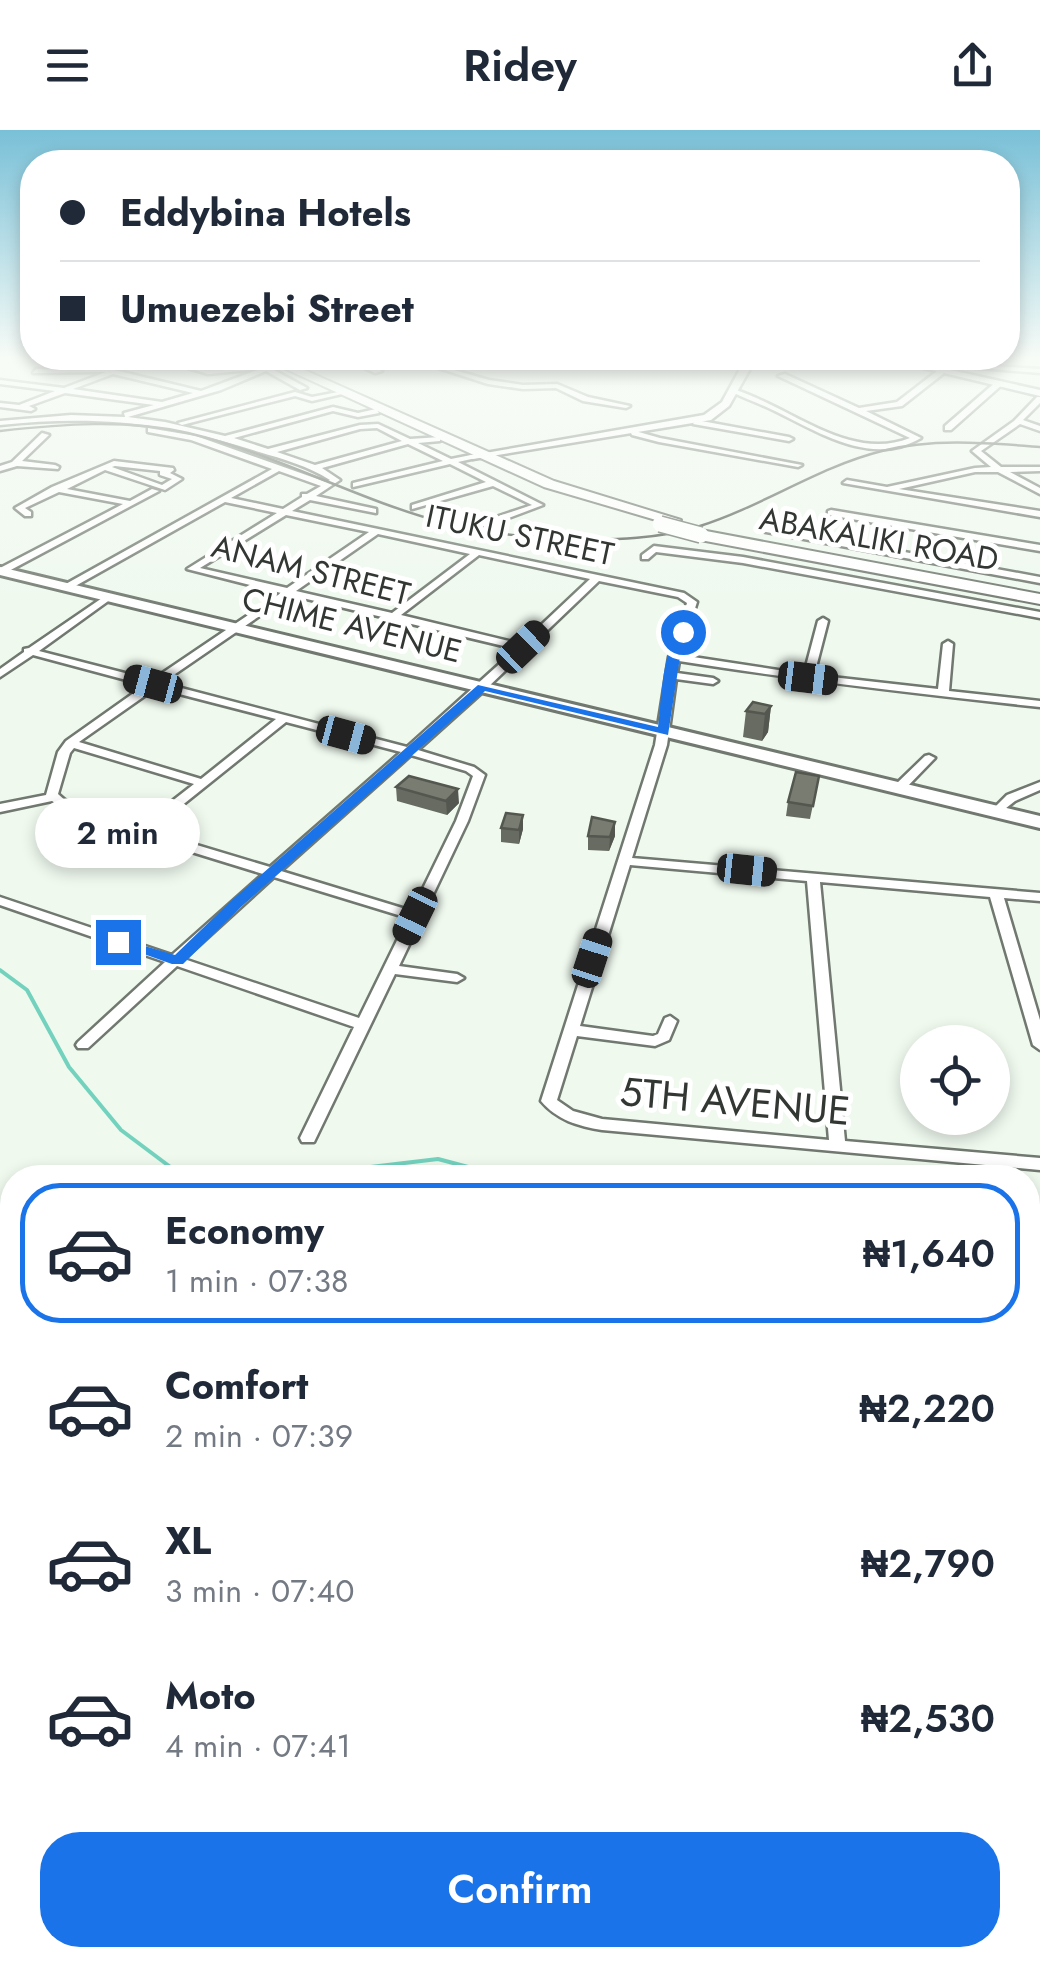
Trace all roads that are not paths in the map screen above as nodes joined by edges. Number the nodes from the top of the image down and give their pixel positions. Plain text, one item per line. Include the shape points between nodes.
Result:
1 (19, 446) edge
2 (34, 446) edge
3 (215, 446) edge
4 (249, 446) edge
5 (288, 446) edge
6 (392, 446) edge
7 (418, 446) edge
8 (455, 446) edge
9 (457, 446) edge
10 (552, 446) edge
11 (691, 446) edge
12 (982, 446) edge
13 (16, 450) dead end
14 (268, 452) junction
15 (474, 453) junction
16 (502, 454) junction
17 (446, 460) junction
18 (14, 464) junction
19 (140, 465) junction
20 (798, 465) dead end
21 (55, 467) dead end
22 (104, 467) junction
23 (279, 468) junction
24 (314, 468) junction
25 (1040, 468) edge
26 (0, 469) edge
27 (998, 469) junction
28 (129, 475) junction
29 (331, 483) junction
30 (493, 483) junction
31 (847, 484) dead end
32 (356, 485) dead end
33 (160, 488) junction
34 (56, 489) junction
35 (887, 489) junction
36 (1040, 491) edge
37 (305, 496) junction
38 (222, 499) junction
39 (129, 503) junction
40 (415, 507) dead end
41 (282, 511) junction
42 (373, 512) dead end
43 (831, 513) dead end
44 (28, 514) dead end
45 (1040, 514) edge
46 (667, 522) junction
47 (484, 524) dead end
48 (764, 529) dead end
49 (377, 531) junction
50 (1040, 548) edge
51 (478, 552) junction
52 (645, 557) dead end
53 (1, 575) edge
54 (598, 576) junction
55 (1040, 580) edge
56 (66, 588) junction
57 (288, 592) junction
58 (1040, 596) edge
59 (104, 602) junction
60 (1040, 615) edge
61 (394, 616) junction
62 (823, 621) dead end
63 (229, 632) junction
64 (948, 644) dead end
65 (523, 647) junction
66 (28, 651) junction
67 (674, 657) junction
68 (0, 674) edge
69 (674, 676) junction
70 (808, 678) junction
71 (713, 681) dead end
72 (153, 684) junction
73 (477, 692) junction
74 (943, 694) junction
75 (1040, 704) edge
76 (283, 719) junction
77 (662, 739) junction
78 (70, 743) junction
79 (409, 751) junction
80 (929, 758) dead end
81 (202, 783) junction
82 (1040, 786) edge
83 (900, 788) junction
84 (53, 797) junction
85 (0, 808) edge
86 (996, 812) junction
87 (1040, 822) edge
88 (142, 831) junction
89 (1040, 832) edge
90 (624, 861) junction
91 (271, 872) junction
92 (812, 877) junction
93 (996, 894) junction
94 (1040, 897) edge
95 (0, 901) edge
96 (415, 916) junction
97 (177, 961) junction
98 (390, 968) junction
99 (457, 978) dead end
100 (670, 1021) dead end
101 (363, 1025) junction
102 (572, 1030) junction
103 (84, 1045) dead end
104 (1040, 1045) edge
105 (308, 1138) dead end
106 (837, 1146) junction
107 (1040, 1164) edge

1 - 13 street
2 - 18 street
3 - 23 street
4 - 14 street
5 - 14 street
6 - 24 street
7 - 17 street
8 - 15 highway, ABAKALIKI ROAD
9 - 15 highway, ABAKALIKI ROAD
10 - 16 main road
11 - 20 street
12 - 27 street via 976,450
14 - 24 street
15 - 16 highway, ABAKALIKI ROAD
15 - 17 street
15 - 46 highway, ABAKALIKI ROAD via 547,488
16 - 46 highway, ABAKALIKI ROAD via 568,491
17 - 30 street
17 - 32 street
18 - 21 street
18 - 26 street
19 - 22 street
19 - 28 street
19 - 33 street via 171,471 162,473 178,479
22 - 28 street
22 - 34 street
23 - 29 street
23 - 38 street
24 - 29 street
25 - 27 street
27 - 35 street
27 - 36 street
28 - 33 street
29 - 37 street, ANAM STREET
30 - 40 street
30 - 47 street via 539,505
31 - 35 street
33 - 39 street
34 - 39 street
34 - 44 street via 19,508
35 - 45 street
37 - 41 street, ANAM STREET
37 - 42 street
38 - 41 street, ITUKU STREET
38 - 56 street
39 - 53 street
41 - 49 street, ITUKU STREET
41 - 57 street, ANAM STREET via 192,568
43 - 50 street
46 - 58 highway, ABAKALIKI ROAD, bridge
48 - 55 street
49 - 51 street, ITUKU STREET
49 - 57 street
51 - 54 street, ITUKU STREET
51 - 61 street
52 - 60 street via 654,549 732,558
53 - 56 main road, CHIME AVENUE
53 - 59 main road, CHIME AVENUE
54 - 65 street
54 - 67 street, ITUKU STREET via 688,598 692,606
56 - 59 main road, CHIME AVENUE
57 - 61 street, ANAM STREET
57 - 63 street
59 - 63 main road, CHIME AVENUE
59 - 66 street
61 - 65 street, ANAM STREET
62 - 70 street
63 - 72 street
63 - 73 main road, CHIME AVENUE
64 - 74 street
65 - 73 street
66 - 68 street
66 - 72 street
67 - 69 street
67 - 70 street
69 - 71 street
69 - 77 street
70 - 74 street
72 - 76 street
72 - 78 street
73 - 77 main road, CHIME AVENUE
73 - 79 street
74 - 75 street
76 - 79 street
76 - 81 street
77 - 83 main road, CHIME AVENUE
77 - 89 main road, CHIME AVENUE
77 - 90 street
78 - 81 street
78 - 84 street
79 - 91 street
79 - 96 street via 478,775
80 - 83 street
81 - 88 street
82 - 86 street
83 - 86 main road, CHIME AVENUE
84 - 85 street
84 - 88 street
86 - 87 main road, CHIME AVENUE
88 - 91 street
90 - 92 street
90 - 102 street
91 - 96 street
91 - 97 street
92 - 93 street
92 - 106 street
93 - 94 street
93 - 104 street
95 - 97 street
96 - 98 street
97 - 101 street
97 - 103 street
98 - 99 street
98 - 101 street
100 - 102 street via 664,1038 655,1040
101 - 105 street
102 - 106 street, 5TH AVENUE via 548,1101 560,1113 590,1122
106 - 107 street, 5TH AVENUE

